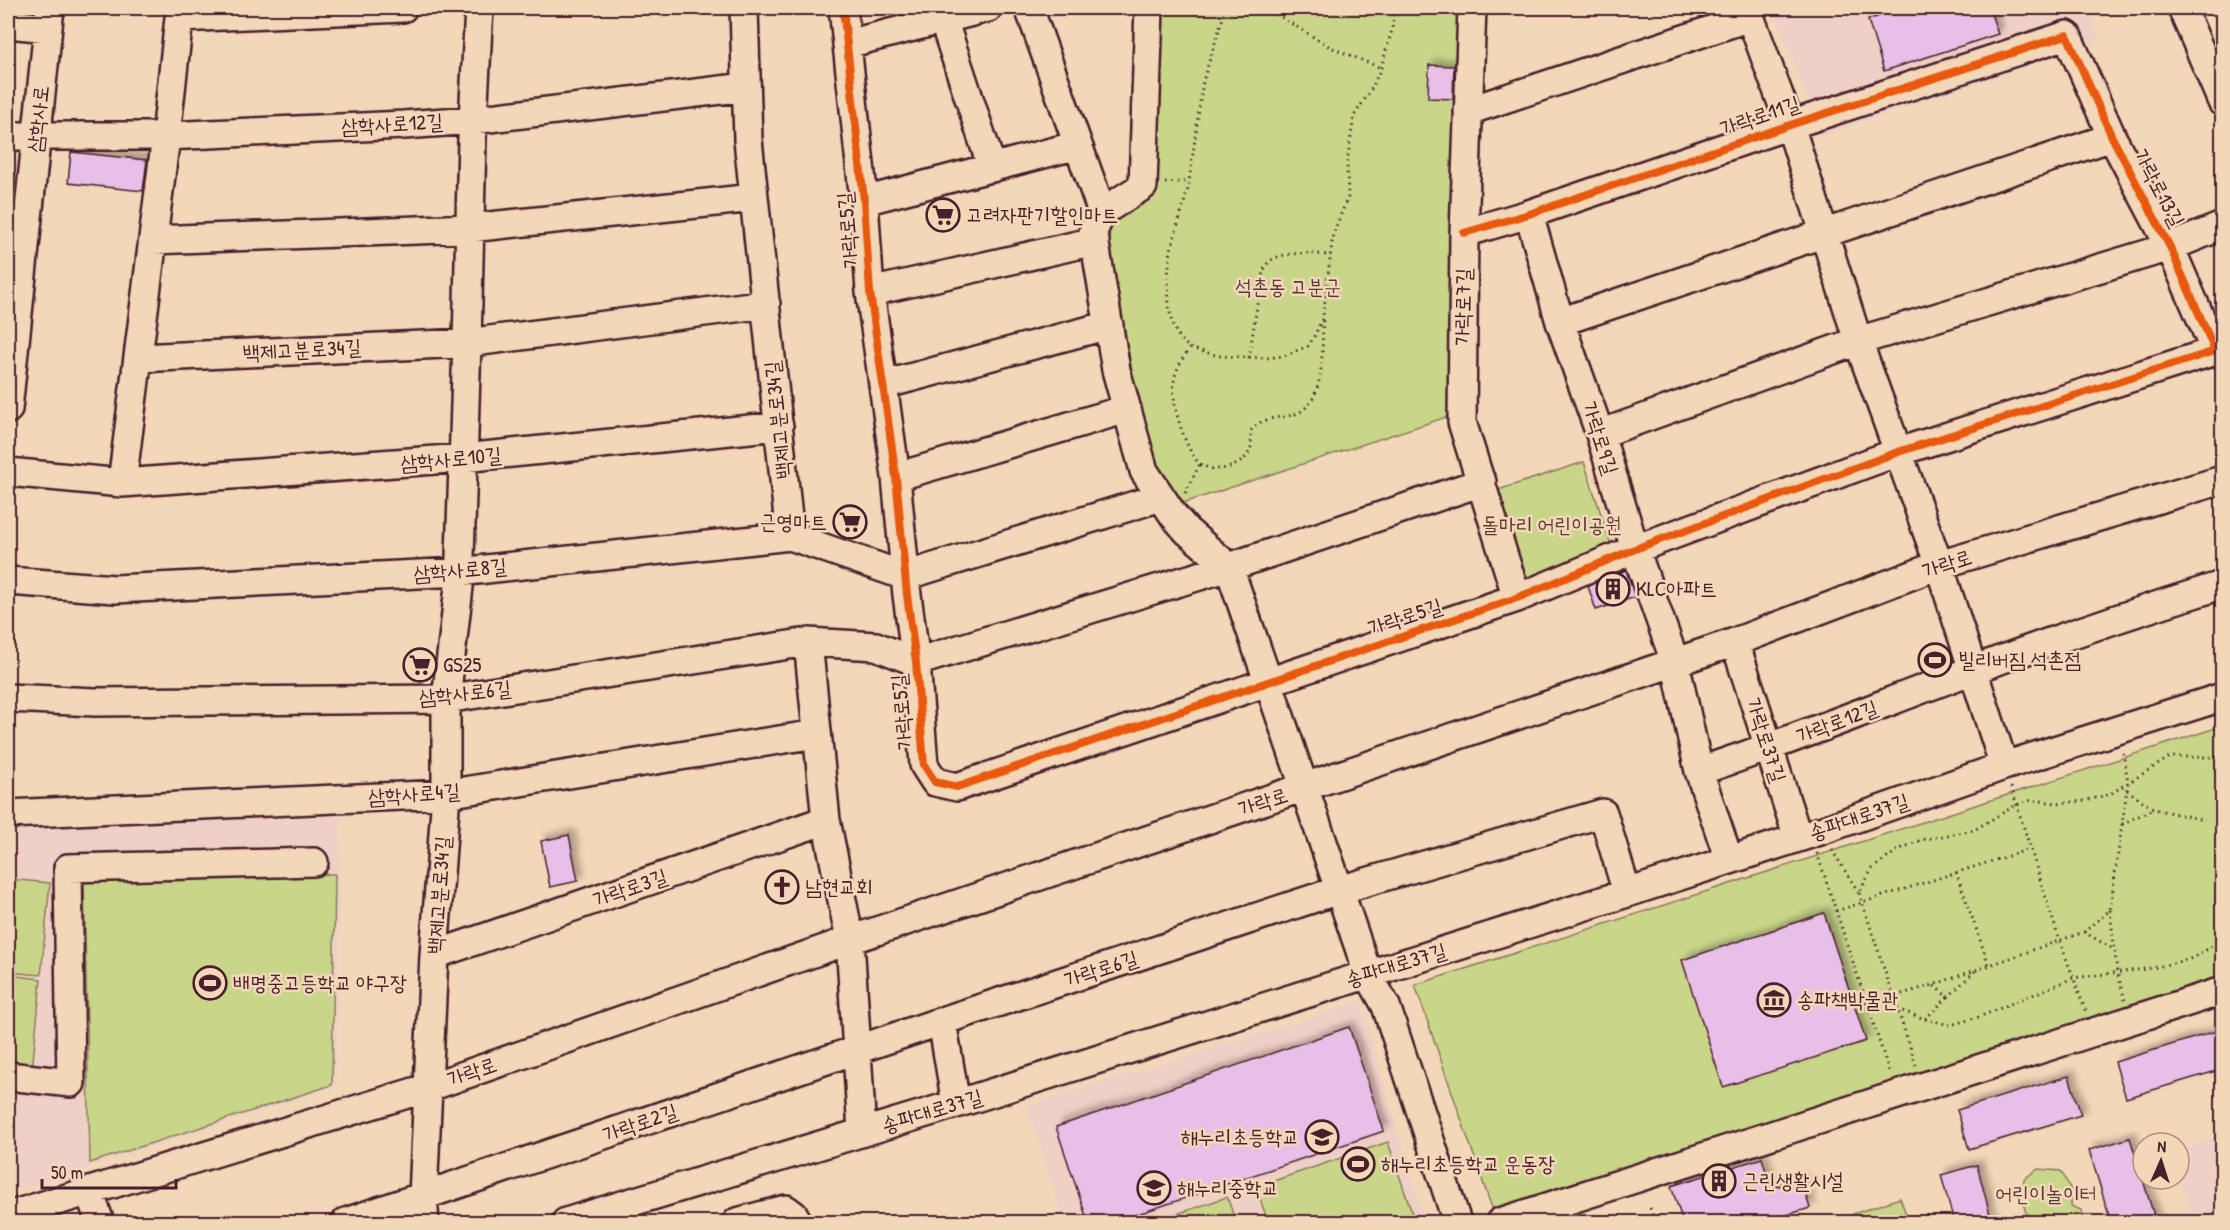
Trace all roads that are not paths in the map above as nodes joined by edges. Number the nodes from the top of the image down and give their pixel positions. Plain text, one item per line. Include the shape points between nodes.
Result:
1 (403, 8) edge
2 (479, 8) edge
3 (744, 8) edge
4 (843, 8) edge
5 (988, 8) edge
6 (1029, 8) edge
7 (1149, 8) edge
8 (1473, 8) edge
9 (2182, 8) edge
10 (1748, 12) edge
11 (49, 18) edge
12 (943, 19) junction
13 (8, 24) edge
14 (2067, 35) joint
15 (847, 44) junction
16 (746, 87) junction
17 (2222, 100) edge
18 (1468, 111) junction
19 (472, 120) junction
20 (1790, 125) junction
21 (37, 135) junction
22 (8, 136) edge
23 (166, 136) junction
24 (2112, 137) junction
25 (1078, 145) junction
26 (992, 168) junction
27 (754, 198) junction
28 (864, 201) junction
29 (1102, 212) junction
30 (1529, 214) junction
31 (2223, 226) edge
32 (470, 228) junction
33 (1464, 233) junction
34 (1824, 235) junction
35 (153, 240) junction
36 (1095, 241) junction
37 (2170, 247) junction
38 (870, 292) junction
39 (766, 304) junction
40 (1560, 322) junction
41 (1109, 325) junction
42 (1858, 341) junction
43 (467, 343) junction
44 (2219, 353) edge
45 (138, 358) junction
46 (883, 385) junction
47 (8, 409) edge
48 (1127, 410) junction
49 (779, 426) junction
50 (1600, 434) junction
51 (1898, 452) junction
52 (463, 458) junction
53 (8, 472) edge
54 (896, 477) junction
55 (2223, 480) edge
56 (1482, 482) junction
57 (122, 483) junction
58 (1168, 506) junction
59 (790, 536) junction
60 (1635, 549) junction
61 (1939, 565) junction
62 (1229, 567) junction
63 (459, 572) junction
64 (905, 576) junction
65 (8, 581) edge
66 (2223, 585) edge
67 (1517, 598) junction
68 (808, 642) junction
69 (1735, 642) junction
70 (916, 662) junction
71 (1675, 662) junction
72 (1974, 669) junction
73 (1269, 681) junction
74 (2223, 697) edge
75 (8, 698) edge
76 (446, 699) junction
77 (816, 734) junction
78 (1769, 748) junction
79 (2004, 766) junction
80 (1699, 771) junction
81 (1305, 788) junction
82 (446, 794) junction
83 (8, 814) edge
84 (826, 820) junction
85 (1810, 837) junction
86 (1729, 860) junction
87 (314, 862) dead end
88 (1340, 890) junction
89 (1627, 892) junction
90 (850, 940) junction
91 (434, 955) junction
92 (1368, 974) junction
93 (2223, 991) edge
94 (942, 1021) junction
95 (856, 1050) junction
96 (8, 1076) edge
97 (430, 1087) junction
98 (956, 1104) junction
99 (862, 1132) junction
100 (89, 1191) junction
101 (424, 1210) edge
102 (8, 1216) edge
103 (100, 1222) edge
104 (346, 1222) edge
105 (566, 1222) edge
106 (742, 1222) edge
107 (798, 1222) edge
108 (1457, 1222) edge
109 (1500, 1222) edge

1 - 23 street via 179,18
2 - 19 street, 백제고분로34길
3 - 16 street, 백제고분로34길
4 - 15 street, 가락로5길
5 - 12 street
6 - 25 street
7 - 29 street via 1143,186
8 - 18 street, 가락로7길
9 - 17 street
10 - 18 street, 가락로11길
10 - 20 street, 가락로11길
11 - 13 street
11 - 21 street, 삼학사로
12 - 15 street
12 - 26 street
14 - 20 street, 가락로11길
14 - 24 street, 가락로13길
15 - 28 street, 가락로5길
16 - 19 street, 삼학사로12길
16 - 27 street, 백제고분로34길
18 - 33 street, 가락로7길
19 - 23 street, 삼학사로12길
19 - 32 street, 백제고분로34길
20 - 30 street, 가락로11길
20 - 34 street, 가락로11길
21 - 22 street, 삼학사로12길
21 - 23 street, 삼학사로12길
21 - 47 street, 삼학사로
23 - 35 street
24 - 34 street
24 - 37 street, 가락로13길
25 - 26 street, 가락로5길
25 - 29 street
26 - 28 street, 가락로5길
27 - 32 street
27 - 39 street, 백제고분로34길
28 - 38 street, 가락로5길
29 - 36 street via 1093,232
30 - 33 street, 가락로11길
30 - 40 street, 가락로9길
31 - 37 street, 가락로13길
32 - 35 street
32 - 43 street, 백제고분로34길
33 - 56 street, 가락로7길 via 1462,422
34 - 40 street
34 - 42 street, 가락로11길
35 - 45 street
36 - 38 street, 가락로5길
36 - 41 street
37 - 42 street
37 - 44 street, 가락로13길
38 - 46 street, 가락로5길
39 - 43 street, 백제고분로34길
39 - 49 street, 백제고분로34길
40 - 50 street, 가락로9길
41 - 46 street
41 - 48 street
42 - 50 street
42 - 51 street, 가락로11길
43 - 45 street, 백제고분로34길
43 - 52 street, 백제고분로34길
44 - 51 street
45 - 57 street
46 - 54 street, 가락로5길
48 - 54 street
48 - 58 street via 1144,471
49 - 52 street, 삼학사로10길
49 - 59 street, 백제고분로34길
50 - 60 street, 가락로9길
51 - 60 street
51 - 61 street, 가락로11길
52 - 57 street, 삼학사로10길
52 - 63 street, 백제고분로34길
53 - 57 street, 삼학사로10길
54 - 64 street, 가락로5길
55 - 61 street, 가락로
56 - 62 street, 가락로5길
56 - 67 street, 가락로7길
58 - 62 street via 1187,531
58 - 64 street
59 - 63 street, 삼학사로8길
59 - 64 street, 삼학사로8길
60 - 67 street, 가락로5길
60 - 71 street, 가락로9길
61 - 69 street, 가락로
61 - 72 street
62 - 70 street, 가락로5길
62 - 73 street
63 - 65 street, 삼학사로8길 via 115,589
63 - 76 street, 백제고분로34길
64 - 70 street, 가락로5길
66 - 72 street, 가락로12길 via 2114,618
67 - 73 street, 가락로5길
68 - 70 street, 삼학사로6길 via 876,646
68 - 76 street, 삼학사로6길
68 - 77 street
69 - 71 street, 가락로
69 - 78 street, 가락로37길
70 - 73 street, 가락로5길 via 924,765 935,782 957,787
71 - 80 street
71 - 81 street, 가락로
72 - 78 street, 가락로12길
72 - 79 street
73 - 81 street
74 - 79 street, 송파대로37길
75 - 76 street, 삼학사로6길 via 95,702
76 - 82 street, 백제고분로34길
77 - 82 street, 삼학사로4길
77 - 84 street
78 - 80 street, 가락로12길
78 - 85 street, 가락로37길
79 - 85 street, 송파대로37길
80 - 86 street
81 - 88 street
81 - 90 street, 가락로
82 - 83 street, 삼학사로4길
82 - 91 street, 백제고분로34길
84 - 90 street
84 - 91 street, 가락로3길
85 - 86 street, 송파대로37길
86 - 89 street, 송파대로37길
87 - 96 street via 68,868 71,1083
88 - 89 street, 가락로6길 via 1603,813
88 - 92 street
88 - 94 street, 가락로6길
89 - 92 street, 송파대로37길
90 - 95 street
90 - 97 street, 가락로
91 - 97 street, 백제고분로34길
92 - 98 street, 송파대로37길
92 - 108 street via 1386,1006
93 - 109 street
94 - 95 street, 가락로6길
94 - 98 street
95 - 99 street
95 - 101 street, 가락로2길
97 - 100 street, 가락로
97 - 101 street
98 - 99 street, 송파대로37길
99 - 105 street, 송파대로37길
100 - 102 street, 가락로
100 - 103 street
101 - 104 street, 가락로2길
106 - 107 street via 786,1209

